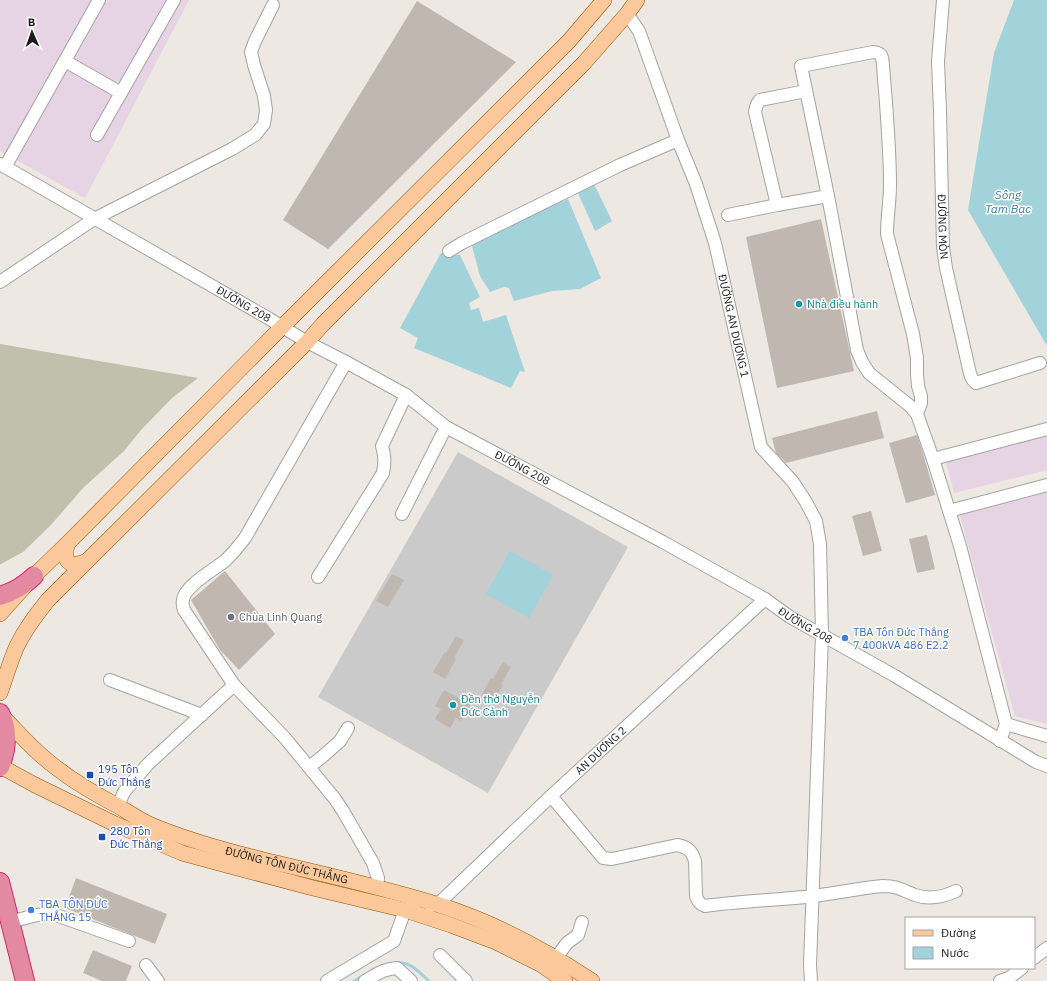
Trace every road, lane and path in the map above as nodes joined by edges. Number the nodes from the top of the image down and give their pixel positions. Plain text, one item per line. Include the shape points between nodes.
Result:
1 (99, 0) edge
2 (174, 0) edge
3 (604, 0) edge
4 (637, 0) edge
5 (944, 0) edge
6 (273, 5) dead end
7 (626, 14) junction
8 (65, 61) junction
9 (806, 91) junction
10 (120, 93) junction
11 (97, 135) dead end
12 (678, 140) junction
13 (2, 166) edge
14 (828, 196) junction
15 (777, 205) junction
16 (728, 215) dead end
17 (94, 219) junction
18 (449, 251) dead end
19 (0, 282) edge
20 (282, 327) junction
21 (307, 342) junction
22 (346, 362) junction
23 (1040, 363) dead end
24 (406, 395) junction
25 (917, 414) junction
26 (446, 427) junction
27 (1047, 429) edge
28 (933, 459) junction
29 (1047, 485) edge
30 (949, 512) junction
31 (402, 514) dead end
32 (68, 543) junction
33 (87, 561) junction
34 (34, 576) junction
35 (318, 577) dead end
36 (0, 596) edge
37 (765, 599) junction
38 (0, 614) edge
39 (822, 635) junction
40 (110, 680) dead end
41 (234, 685) junction
42 (0, 693) edge
43 (1, 714) edge
44 (202, 715) junction
45 (1006, 724) junction
46 (348, 728) dead end
47 (1047, 736) edge
48 (1000, 741) junction
49 (0, 766) edge
50 (1047, 766) edge
51 (309, 767) junction
52 (551, 796) junction
53 (118, 806) junction
54 (0, 882) edge
55 (377, 887) junction
56 (956, 891) dead end
57 (813, 896) junction
58 (438, 904) junction
59 (405, 910) junction
60 (582, 922) dead end
61 (5, 926) edge
62 (129, 941) dead end
63 (1047, 948) edge
64 (440, 955) dead end
65 (1035, 957) edge
66 (556, 958) junction
67 (146, 965) dead end
68 (1021, 969) edge
69 (14, 981) edge
70 (25, 981) edge
71 (158, 981) edge
72 (327, 981) edge
73 (365, 981) edge
74 (411, 981) edge
75 (466, 981) edge
76 (565, 981) edge
77 (592, 981) edge
78 (811, 981) edge
79 (1000, 981) edge

1 - 8 street
2 - 10 street
3 - 20 main road via 569,41
4 - 7 main road
5 - 23 street, ĐƯỜNG MÒN via 938,61 943,247 968,369 976,383
6 - 17 street via 251,52 266,110 264,124 255,135
7 - 12 street, ĐƯỜNG AN DƯƠNG 1 via 639,31
7 - 21 main road via 584,63
8 - 10 street
8 - 13 street
9 - 14 street
9 - 15 street via 760,100 757,103 755,112
9 - 25 street via 801,66 868,53 881,54 890,162 887,234 917,358 921,403
10 - 11 street
12 - 18 street via 620,164 462,242
12 - 39 street, ĐƯỜNG AN DƯƠNG 1 via 716,243 762,447 793,482 816,521 820,544
13 - 17 street, ĐƯỜNG 208
14 - 15 street
14 - 25 street via 857,350 869,374
15 - 16 street
17 - 19 street
17 - 20 street, ĐƯỜNG 208
20 - 21 street, ĐƯỜNG 208
20 - 32 main road
21 - 22 street, ĐƯỜNG 208
21 - 33 main road
22 - 24 street, ĐƯỜNG 208
22 - 41 street via 245,538 236,550 190,587 184,596 184,610
24 - 26 street, ĐƯỜNG 208
24 - 35 street via 382,446 385,456 383,473
25 - 28 street
26 - 31 street
26 - 37 street, ĐƯỜNG 208
27 - 28 street
28 - 30 street
29 - 30 street
30 - 45 street
32 - 33 main road via 65,551 69,562 80,564
32 - 34 main road
33 - 42 main road via 48,600 31,622 17,646
34 - 36 highway via 19,588
34 - 38 main road
37 - 39 street, ĐƯỜNG 208
37 - 52 street, AN DƯƠNG 2
39 - 48 street, ĐƯỜNG 208 via 895,676
39 - 57 street, ĐƯỜNG AN DƯƠNG 1
40 - 44 street
41 - 44 street
41 - 51 street
43 - 49 highway via 6,742
43 - 53 main road, ĐƯỜNG TÔN ĐỨC THẮNG via 53,765 86,789
44 - 53 street via 148,764 124,792
45 - 47 street
45 - 48 street
46 - 51 street via 340,741
48 - 50 street, ĐƯỜNG 208
49 - 59 main road, ĐƯỜNG TÔN ĐỨC THẮNG via 115,824 182,853
51 - 55 street via 339,805 361,841 373,863 378,878
52 - 57 street via 603,858 612,860 678,845 689,849 695,861 697,901 703,905
52 - 58 street, AN DƯƠNG 2
53 - 55 main road, ĐƯỜNG TÔN ĐỨC THẮNG via 148,823 186,838
54 - 61 highway
55 - 58 main road, ĐƯỜNG TÔN ĐỨC THẮNG
56 - 57 street via 935,898 916,896 898,887 884,886
57 - 78 street, ĐƯỜNG AN DƯƠNG 1
58 - 59 street
58 - 66 main road, ĐƯỜNG TÔN ĐỨC THẮNG via 508,932
59 - 72 street via 394,941
59 - 76 main road, ĐƯỜNG TÔN ĐỨC THẮNG via 496,942 540,964
60 - 66 street via 578,935 567,943
61 - 62 street via 47,913
61 - 69 highway
61 - 70 highway
63 - 65 street
64 - 75 street
66 - 77 main road, ĐƯỜNG TÔN ĐỨC THẮNG
67 - 71 street
68 - 79 street via 1010,978
73 - 74 street via 380,972 397,968

